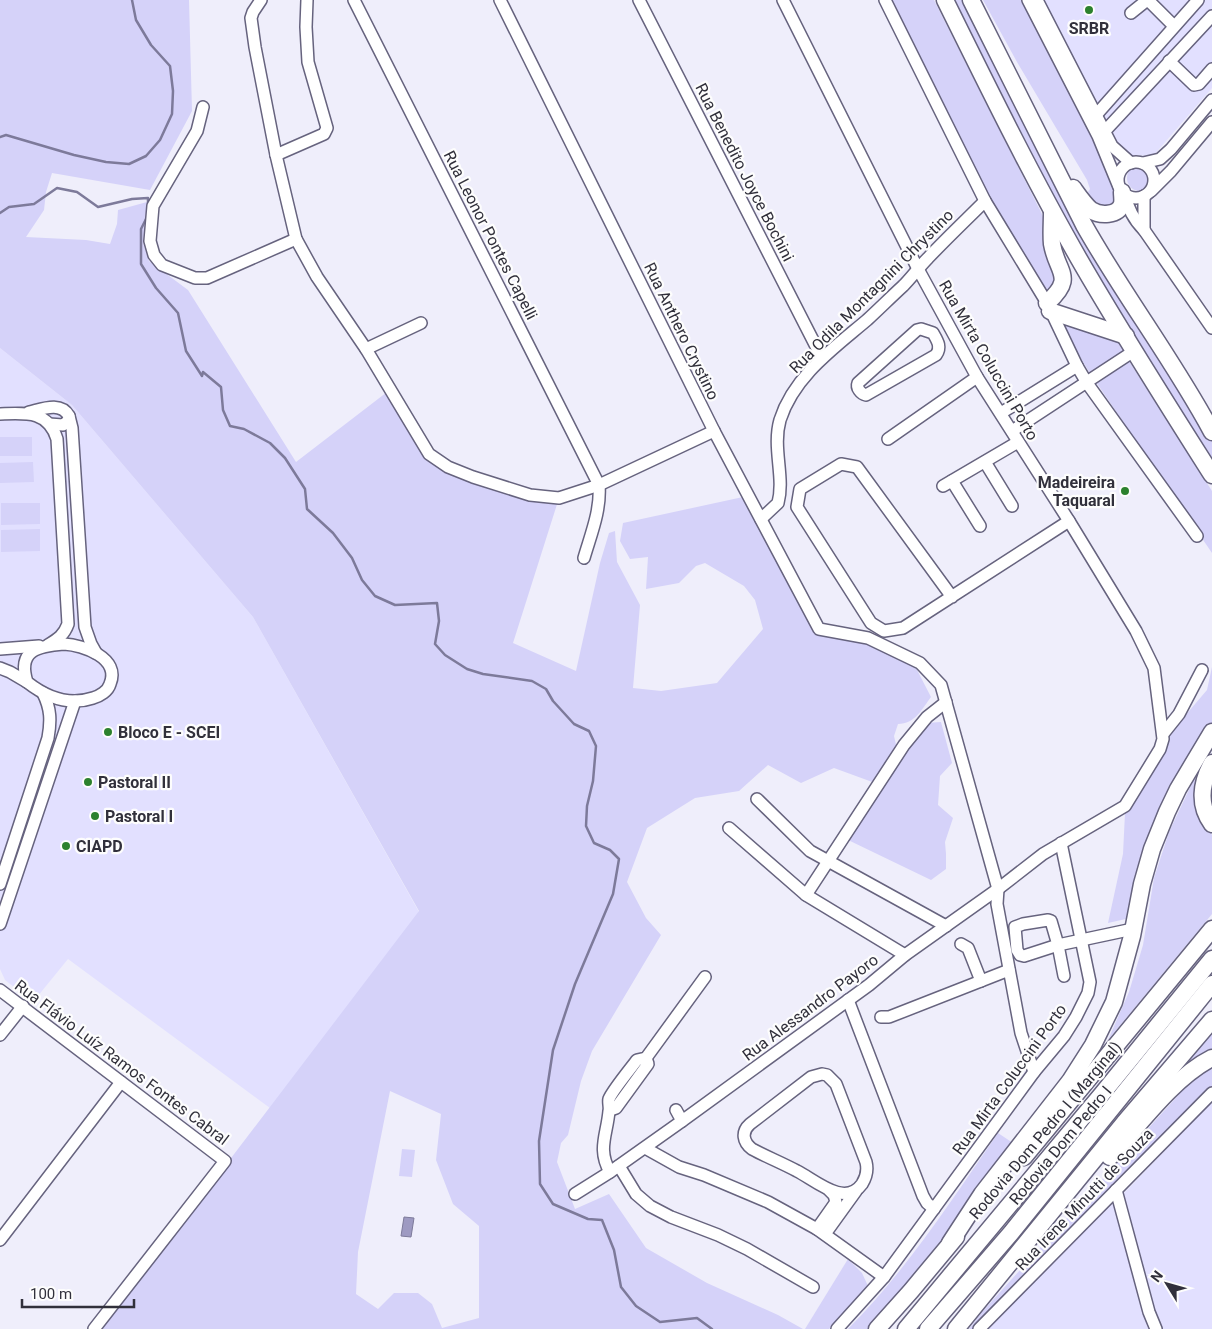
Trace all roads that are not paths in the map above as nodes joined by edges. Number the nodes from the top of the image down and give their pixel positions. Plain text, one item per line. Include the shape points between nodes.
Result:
1 (261, 0) edge
2 (307, 0) edge
3 (354, 0) edge
4 (500, 0) edge
5 (639, 0) edge
6 (783, 0) edge
7 (885, 0) edge
8 (945, 0) edge
9 (971, 0) edge
10 (1028, 0) edge
11 (1038, 0) edge
12 (1198, 0) edge
13 (1131, 13) dead end
14 (1212, 16) edge
15 (1174, 26) junction
16 (999, 55) junction
17 (1169, 61) junction
18 (1212, 70) edge
19 (1212, 100) edge
20 (203, 107) dead end
21 (1096, 115) junction
22 (1212, 122) edge
23 (1104, 132) junction
24 (276, 155) junction
25 (1137, 163) junction
26 (1122, 192) junction
27 (1147, 194) junction
28 (985, 201) junction
29 (1052, 211) junction
30 (1144, 230) junction
31 (296, 239) junction
32 (918, 269) junction
33 (1048, 307) junction
34 (421, 323) dead end
35 (948, 324) junction
36 (1212, 328) edge
37 (933, 333) junction
38 (1126, 336) junction
39 (366, 349) junction
40 (1134, 351) junction
41 (822, 358) junction
42 (1077, 366) junction
43 (875, 368) junction
44 (1178, 375) junction
45 (977, 376) junction
46 (1087, 383) junction
47 (884, 384) junction
48 (24, 413) junction
49 (1001, 413) junction
50 (0, 414) edge
51 (69, 416) junction
52 (1212, 422) edge
53 (49, 424) junction
54 (714, 431) junction
55 (1012, 431) junction
56 (1212, 432) edge
57 (888, 439) dead end
58 (1018, 442) junction
59 (985, 462) junction
60 (1212, 475) edge
61 (599, 485) junction
62 (1012, 506) dead end
63 (761, 519) junction
64 (1069, 521) junction
65 (980, 526) dead end
66 (1197, 536) dead end
67 (584, 558) dead end
68 (952, 597) junction
69 (45, 646) junction
70 (0, 649) edge
71 (96, 653) junction
72 (0, 668) edge
73 (1202, 670) dead end
74 (27, 682) junction
75 (43, 693) junction
76 (75, 701) junction
77 (946, 702) junction
78 (1212, 732) edge
79 (1163, 734) junction
80 (1212, 763) edge
81 (757, 799) dead end
82 (1212, 824) edge
83 (729, 828) dead end
84 (1061, 843) junction
85 (828, 861) junction
86 (0, 884) edge
87 (998, 889) junction
88 (806, 895) junction
89 (0, 924) edge
90 (946, 926) junction
91 (1133, 929) junction
92 (1212, 929) edge
93 (1080, 941) junction
94 (961, 944) dead end
95 (905, 955) junction
96 (1212, 959) edge
97 (1009, 970) junction
98 (1064, 976) dead end
99 (705, 977) dead end
100 (980, 981) junction
101 (1212, 984) edge
102 (0, 990) edge
103 (848, 1000) junction
104 (23, 1006) junction
105 (881, 1017) dead end
106 (1212, 1020) edge
107 (0, 1035) edge
108 (1212, 1058) edge
109 (1034, 1072) junction
110 (121, 1082) junction
111 (1212, 1092) edge
112 (676, 1110) dead end
113 (682, 1121) junction
114 (645, 1148) junction
115 (614, 1169) junction
116 (829, 1190) junction
117 (857, 1190) junction
118 (1116, 1190) junction
119 (575, 1194) dead end
120 (934, 1209) junction
121 (821, 1232) junction
122 (0, 1240) edge
123 (950, 1243) junction
124 (884, 1277) junction
125 (812, 1287) dead end
126 (970, 1313) junction
127 (907, 1327) edge
128 (981, 1328) edge
129 (94, 1329) edge
130 (837, 1329) edge
131 (877, 1329) edge
132 (928, 1329) edge
133 (956, 1329) edge
134 (1156, 1329) edge

1 - 24 street via 253,12 251,24
2 - 24 street via 308,62 327,128 324,134
3 - 61 street, Rua Leonor Pontes Capelli
4 - 54 street, Rua Anthero Crystino
5 - 41 street, Rua Benedito Joyce Bochini
6 - 32 street, Rua Mirta Coluccini Porto
7 - 28 street
8 - 29 highway
9 - 16 highway
10 - 26 street via 1098,136
11 - 21 street
12 - 15 street
13 - 15 street via 1146,1 1150,2
14 - 17 street
15 - 21 street
16 - 26 highway via 1083,202 1098,213 1114,212 1122,204
16 - 44 highway via 1102,258
17 - 18 street via 1194,85
17 - 23 street
19 - 25 street via 1160,159
20 - 31 street via 197,131 153,206 150,241 154,255 162,266 195,278 207,278
21 - 23 street
22 - 27 street
23 - 25 street via 1112,146
24 - 31 street
25 - 26 street via 1118,174
25 - 27 street via 1154,176
26 - 27 street via 1138,198
26 - 30 street via 1133,216
27 - 30 street
28 - 32 street, Rua Odila Montagnini Chrystino
28 - 33 street
29 - 33 highway via 1052,245 1063,274 1058,293
29 - 38 highway
30 - 36 street
31 - 39 street via 317,277
32 - 35 street, Rua Mirta Coluccini Porto
32 - 41 street, Rua Odila Montagnini Chrystino via 869,318
33 - 38 highway
33 - 42 street
34 - 39 street
35 - 37 street
35 - 45 street, Rua Mirta Coluccini Porto
37 - 43 street via 917,330
37 - 47 street via 939,345 936,355
38 - 40 highway
39 - 61 street via 429,454 448,467 530,495 559,498
40 - 46 street
40 - 60 highway
41 - 63 street, Rua Odila Montagnini Chrystino via 795,390 780,420 776,439 780,498
42 - 46 street
42 - 49 street
43 - 47 street
43 - 47 street via 858,383 860,392 866,395
44 - 52 highway
44 - 56 highway
45 - 49 street, Rua Mirta Coluccini Porto
45 - 57 street
46 - 55 street
46 - 66 street
48 - 50 street
48 - 51 street via 53,407 61,408
48 - 53 street via 33,414
49 - 55 street, Rua Mirta Coluccini Porto
51 - 53 street via 62,425
51 - 71 street via 85,627
53 - 69 street via 58,447 68,624 58,639
54 - 61 street
54 - 63 street, Rua Anthero Crystino
55 - 58 street, Rua Mirta Coluccini Porto
58 - 59 street
58 - 64 street, Rua Mirta Coluccini Porto
59 - 62 street
59 - 65 street via 948,484
61 - 67 street via 600,498
63 - 77 street, Rua Anthero Crystino via 820,629 868,638 920,664 942,685
64 - 68 street
64 - 79 street, Rua Mirta Coluccini Porto via 1136,631 1154,668
68 - 68 street via 857,467 841,464 800,489 796,507 871,622 884,631 903,628
69 - 70 street
69 - 71 street via 74,645
69 - 74 street via 32,651 27,657 24,666
71 - 76 street via 109,666 111,684 96,697
72 - 74 street
73 - 79 street via 1179,714
74 - 75 street
75 - 76 street
75 - 86 street via 51,722 48,738
76 - 89 street
77 - 85 street via 927,717 904,745
77 - 87 street
78 - 91 highway via 1178,789 1161,826 1142,884
79 - 84 street, Rua Alessandro Payoro via 1160,749 1127,804
80 - 82 highway via 1202,787 1205,812
81 - 85 street via 810,851
83 - 88 street
84 - 87 street, Rua Alessandro Payoro
84 - 93 street, Rua Mirta Coluccini Porto
85 - 88 street
85 - 90 street
87 - 90 street, Rua Alessandro Payoro
87 - 97 street via 997,904
88 - 95 street
90 - 95 street, Rua Alessandro Payoro
91 - 93 street
91 - 123 highway via 1114,1002 1093,1045 982,1194
92 - 123 highway, Rodovia Dom Pedro I (Marginal)
93 - 98 street via 1058,945
93 - 109 street, Rua Mirta Coluccini Porto via 1090,988 1076,1017
94 - 100 street via 968,948
95 - 103 street, Rua Alessandro Payoro
96 - 127 highway, Rodovia Dom Pedro I
97 - 100 street
97 - 109 street via 1021,1033
99 - 115 street via 646,1058 648,1064 616,1108 610,1110 603,1153 604,1160
100 - 105 street via 889,1017
101 - 132 highway, Rodovia Dom Pedro I via 1011,1233
102 - 104 street, Rua Flávio Luíz Ramos Fontes Cabral
103 - 113 street, Rua Alessandro Payoro
103 - 120 street via 923,1196
104 - 107 street
104 - 110 street, Rua Flávio Luíz Ramos Fontes Cabral
106 - 126 highway
108 - 126 highway via 1166,1095 1022,1260
109 - 120 street, Rua Mirta Coluccini Porto
110 - 122 street
110 - 129 street, Rua Flávio Luíz Ramos Fontes Cabral via 225,1161
111 - 118 street, Rua Irene Minutti de Souza
112 - 113 street
113 - 114 street, Rua Alessandro Payoro
114 - 115 street, Rua Alessandro Payoro
114 - 121 street via 679,1167 768,1202
115 - 119 street, Rua Alessandro Payoro
115 - 125 street via 650,1206 747,1249
116 - 117 street via 846,1194
116 - 117 street via 747,1146 743,1137 750,1124 810,1077 822,1074 836,1084 866,1162 868,1170
116 - 121 street via 836,1202
117 - 121 street
118 - 128 street, Rua Irene Minutti de Souza
118 - 134 street
120 - 124 street, Rua Mirta Coluccini Porto
121 - 124 street
123 - 131 highway, Rodovia Dom Pedro I (Marginal)
124 - 130 street, Rua Mirta Coluccini Porto
126 - 133 highway

